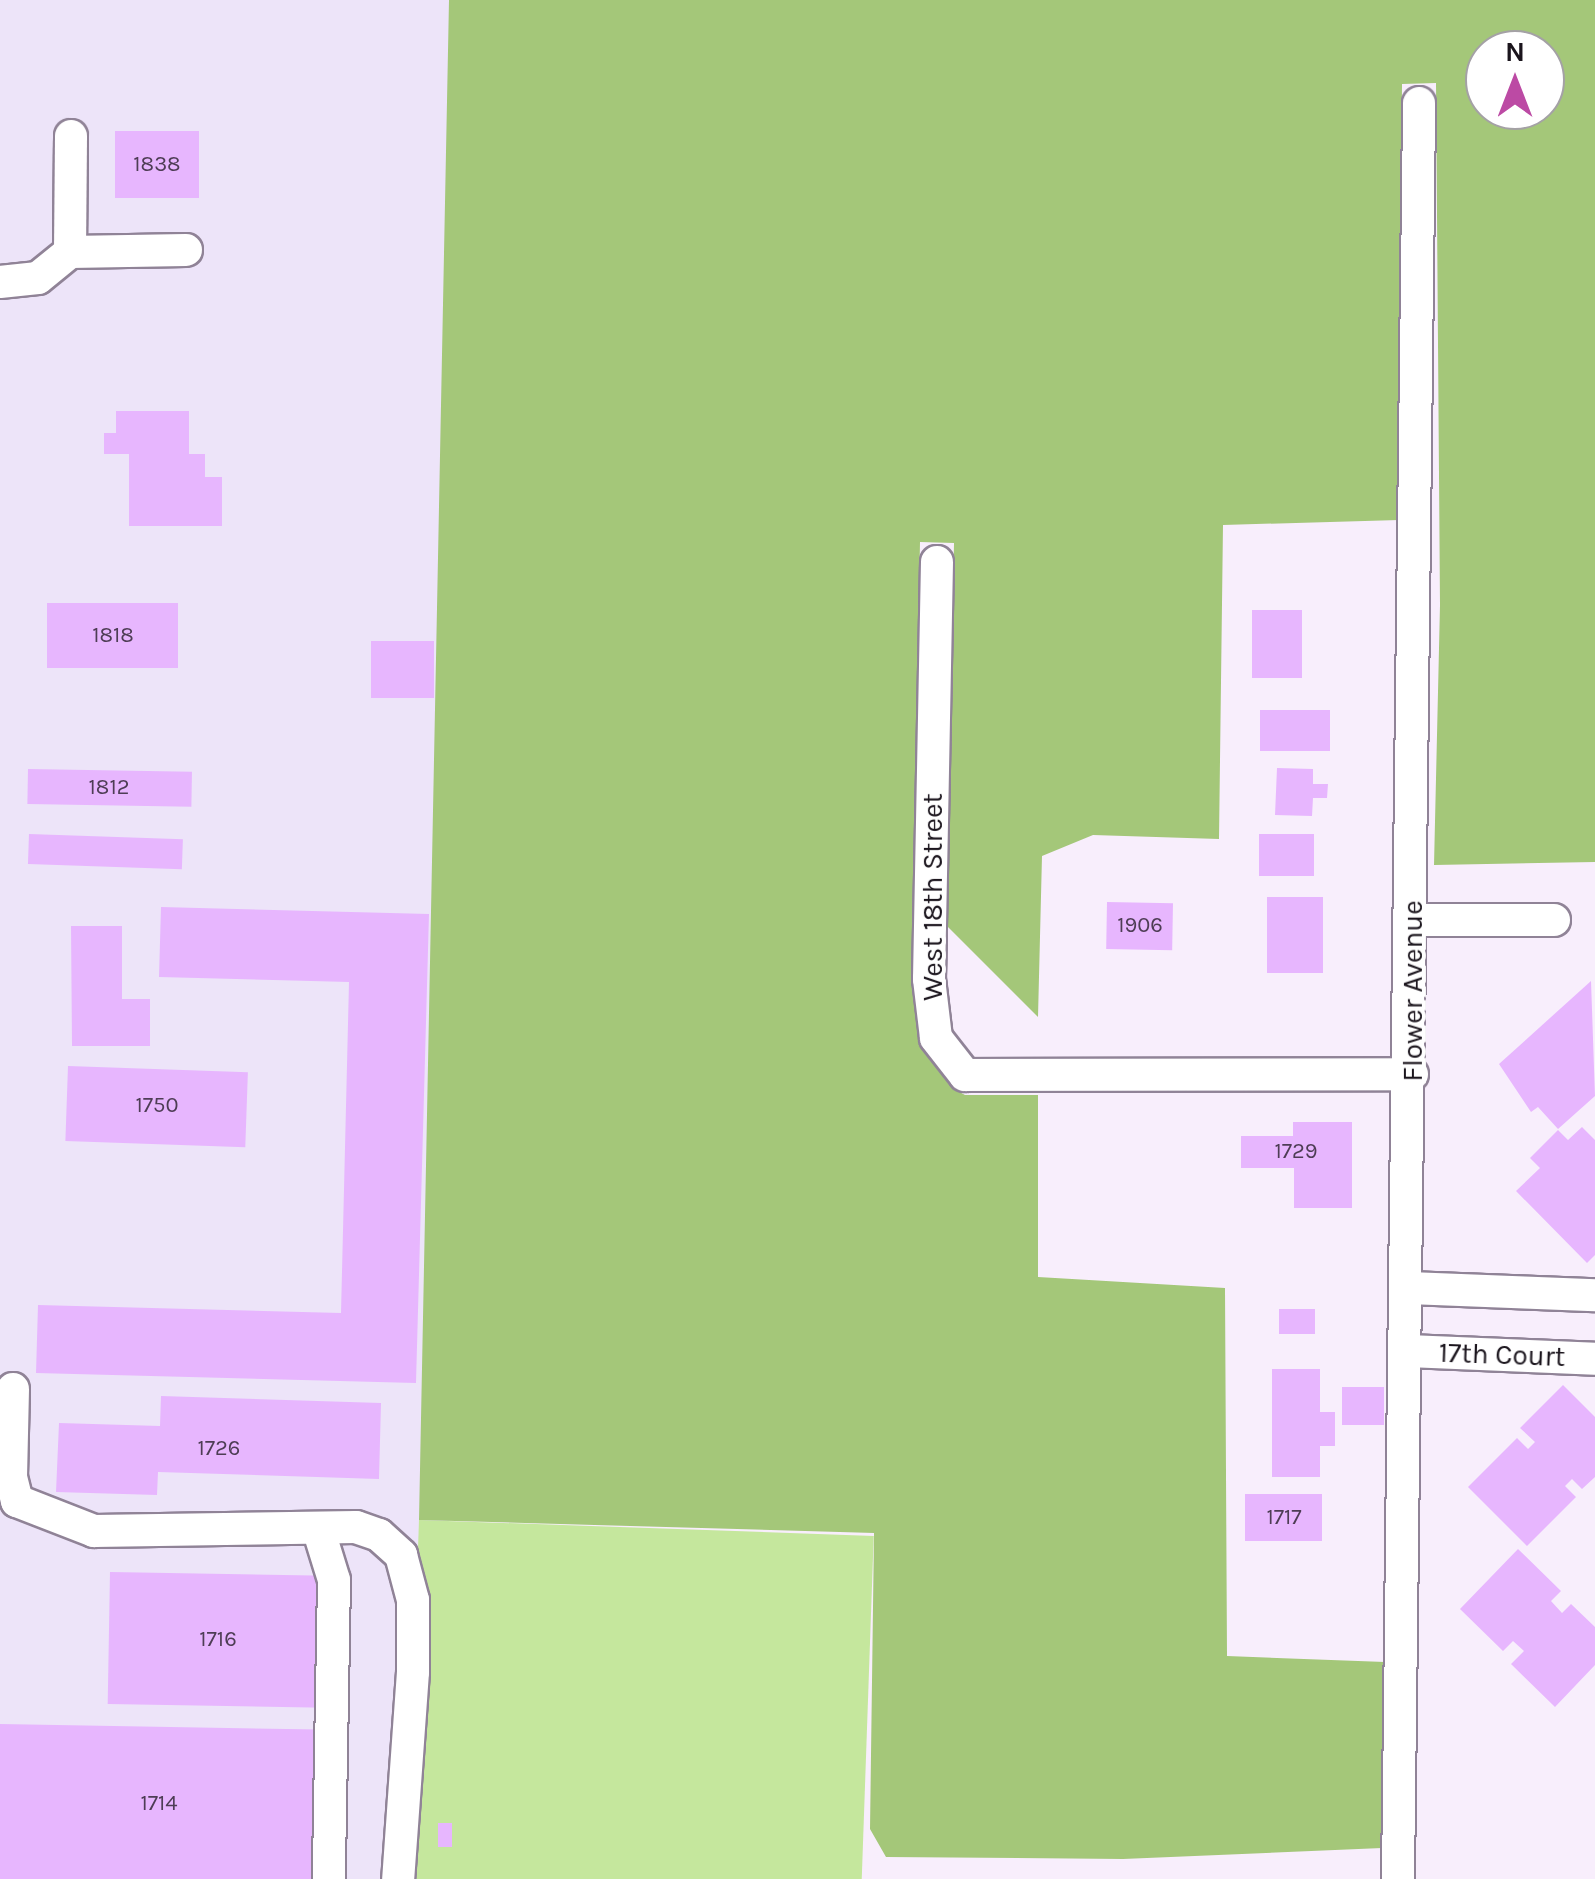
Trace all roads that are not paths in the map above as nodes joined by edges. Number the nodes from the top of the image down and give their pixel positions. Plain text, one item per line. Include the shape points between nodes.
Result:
1 (1419, 103) dead end
2 (71, 136) dead end
3 (186, 250) dead end
4 (70, 252) junction
5 (0, 282) edge
6 (937, 562) dead end
7 (1413, 920) junction
8 (1554, 920) dead end
9 (1412, 1074) junction
10 (1409, 1288) junction
11 (1595, 1295) edge
12 (1408, 1351) junction
13 (1595, 1359) edge
14 (13, 1389) dead end
15 (6, 1477) edge
16 (318, 1528) junction
17 (329, 1879) edge
18 (398, 1879) edge
19 (1398, 1879) edge

1 - 7 street, Flower Avenue
2 - 4 street
3 - 4 street
4 - 5 street via 38,278
6 - 9 street, West 18th Street via 930,979 936,1038 965,1075
7 - 8 street
7 - 9 street, Flower Avenue
9 - 10 street, Flower Avenue
10 - 11 street
10 - 12 street, Flower Avenue
12 - 13 street, 17th Court
12 - 19 street, Flower Avenue
14 - 15 street
15 - 16 street via 17,1500 94,1531
16 - 17 street via 334,1580
16 - 18 street via 379,1535 402,1555 413,1600

